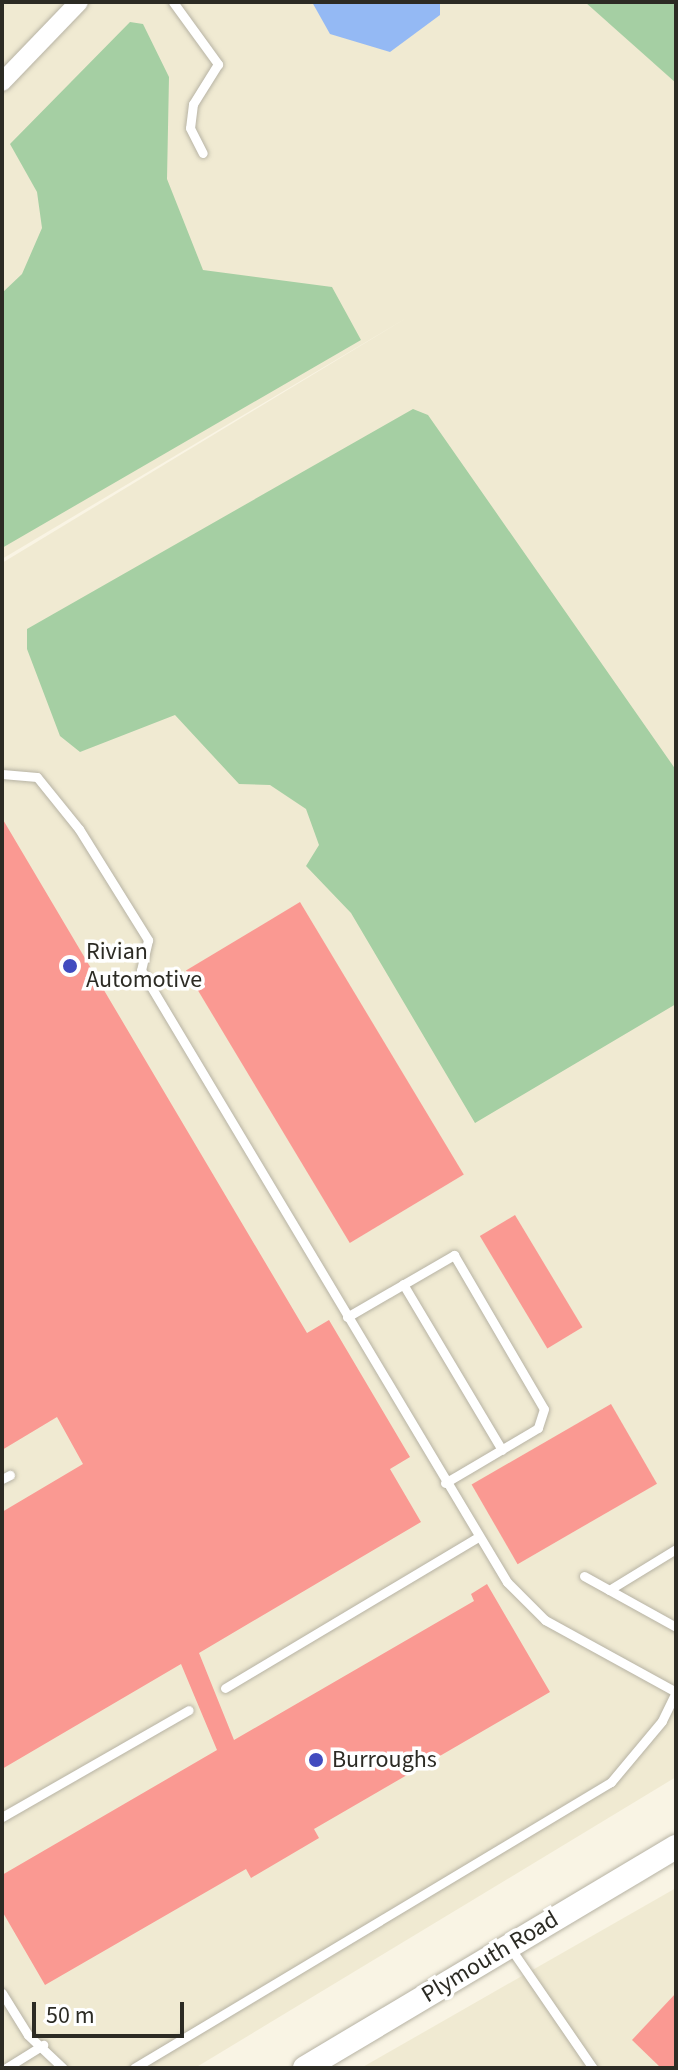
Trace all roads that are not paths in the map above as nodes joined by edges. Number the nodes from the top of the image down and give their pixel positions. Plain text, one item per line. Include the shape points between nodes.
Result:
1 (79, 2) edge
2 (173, 2) edge
3 (2, 82) edge
4 (203, 153) dead end
5 (2, 774) edge
6 (403, 1284) junction
7 (347, 1317) junction
8 (502, 1450) junction
9 (445, 1483) junction
10 (477, 1538) junction
11 (676, 1549) edge
12 (584, 1576) dead end
13 (609, 1590) junction
14 (676, 1627) edge
15 (225, 1688) dead end
16 (676, 1692) edge
17 (189, 1710) dead end
18 (2, 1817) edge
19 (676, 1847) edge
20 (509, 1946) junction
21 (4, 1999) edge
22 (43, 2045) junction
23 (6, 2068) edge
24 (63, 2068) edge
25 (134, 2068) edge
26 (305, 2068) edge
27 (593, 2068) edge

1 - 3 street
2 - 4 lane via 218,64 193,104 190,128
5 - 7 lane via 37,777 79,829 148,940 141,970
6 - 7 lane
6 - 8 lane
6 - 8 lane via 454,1255 544,1409 538,1428
7 - 9 lane
8 - 9 lane
9 - 10 lane
10 - 15 lane
10 - 16 lane via 545,1620
11 - 13 lane
12 - 13 lane
13 - 14 lane
16 - 25 lane via 645,1746 611,1782
17 - 18 lane
19 - 20 main road, Plymouth Road
20 - 26 main road, Plymouth Road
20 - 27 lane
21 - 22 lane
22 - 23 lane
22 - 24 lane

